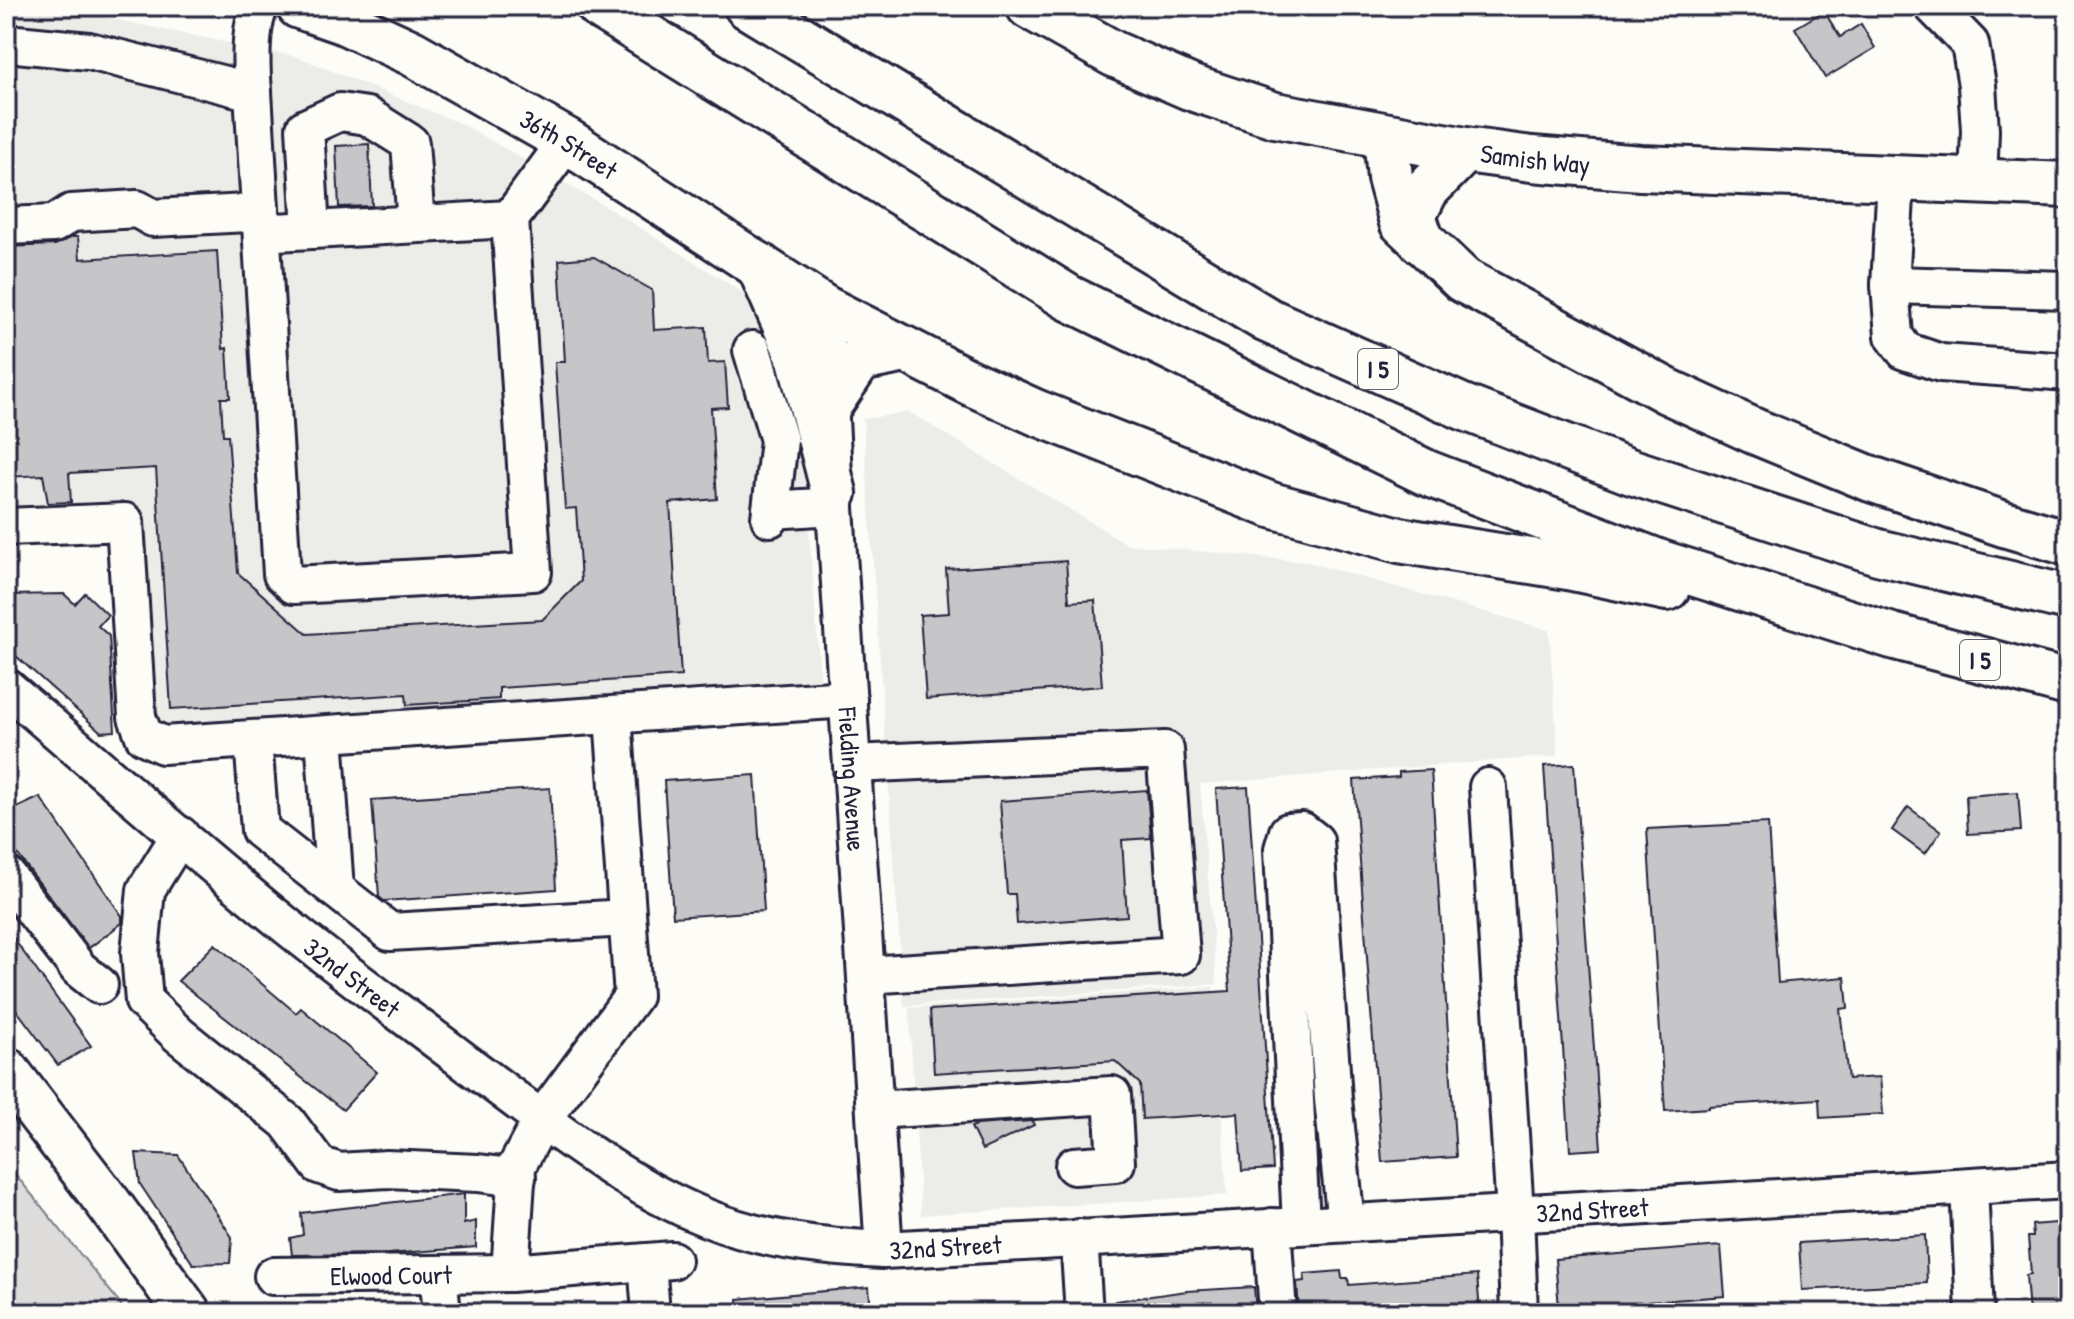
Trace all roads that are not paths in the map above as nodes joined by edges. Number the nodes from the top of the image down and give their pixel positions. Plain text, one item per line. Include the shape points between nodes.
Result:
1 (260, 6) edge
2 (299, 6) edge
3 (599, 6) edge
4 (747, 6) edge
5 (1029, 6) edge
6 (1933, 6) edge
7 (6, 43) edge
8 (253, 92) junction
9 (1386, 136) junction
10 (567, 141) junction
11 (1465, 150) junction
12 (1896, 179) junction
13 (1978, 182) junction
14 (2068, 185) edge
15 (510, 219) junction
16 (261, 222) junction
17 (416, 224) junction
18 (6, 226) edge
19 (311, 230) junction
20 (1422, 242) junction
21 (759, 265) junction
22 (1890, 285) junction
23 (2068, 290) edge
24 (824, 308) junction
25 (752, 350) dead end
26 (906, 350) junction
27 (2068, 372) edge
28 (829, 405) junction
29 (834, 500) junction
30 (6, 527) edge
31 (2068, 543) edge
32 (2068, 598) edge
33 (1892, 636) junction
34 (2068, 683) edge
35 (848, 699) junction
36 (14, 706) edge
37 (613, 716) junction
38 (324, 736) junction
39 (253, 740) junction
40 (852, 764) junction
41 (1488, 787) dead end
42 (180, 835) junction
43 (6, 875) edge
44 (335, 889) junction
45 (627, 918) junction
46 (866, 975) junction
47 (99, 985) dead end
48 (6, 1070) edge
49 (6, 1102) edge
50 (875, 1110) junction
51 (542, 1119) junction
52 (1339, 1154) junction
53 (1298, 1159) junction
54 (1074, 1166) dead end
55 (517, 1178) junction
56 (2068, 1180) edge
57 (1969, 1187) junction
58 (1515, 1213) junction
59 (1346, 1223) junction
60 (1287, 1226) junction
61 (1079, 1238) junction
62 (884, 1250) junction
63 (510, 1273) junction
64 (438, 1274) junction
65 (273, 1276) dead end
66 (159, 1313) edge
67 (188, 1313) edge
68 (442, 1313) edge
69 (651, 1313) edge
70 (1084, 1313) edge
71 (1278, 1313) edge
72 (1519, 1313) edge
73 (1975, 1313) edge

1 - 8 street via 252,51
2 - 10 main road, 36th Street via 412,53
3 - 33 main road, I 5 via 1069,298 1427,473 1661,563
4 - 32 main road, I 5 via 1295,332 1463,407 1629,471 1878,552
5 - 9 main road, Samish Way via 1114,54 1192,88 1275,115
6 - 13 street via 1970,44 1980,130
7 - 8 street via 89,51
8 - 16 street
9 - 11 main road, Samish Way
9 - 20 main road via 1402,222
10 - 15 street
10 - 21 main road, 36th Street
11 - 12 main road, Samish Way via 1641,168
11 - 20 main road via 1426,190 1413,216
12 - 13 main road, Samish Way
12 - 22 street
13 - 14 main road, Samish Way
15 - 16 street via 533,572 294,585 282,574
15 - 17 street
16 - 18 street via 247,213 153,218 137,209 71,213 54,224
16 - 19 street via 276,232
17 - 19 street
17 - 19 street via 410,143 367,116 340,112 305,128
20 - 31 main road via 1463,280 1667,391 1871,479
21 - 24 main road, 36th Street
21 - 29 main road via 800,359
22 - 23 street
22 - 27 street via 1894,336 1905,351 1941,363
24 - 26 main road, 36th Street
24 - 28 street, Fielding Avenue
25 - 29 street via 779,440 770,514
26 - 28 main road via 860,359
26 - 33 main road, 36th Street via 1035,412 1271,505 1399,540 1568,567
28 - 29 street, Fielding Avenue
29 - 35 street, Fielding Avenue
30 - 39 street via 125,522 137,717 144,736 163,745
33 - 34 main road, I 5
35 - 37 street
35 - 40 street, Fielding Avenue
36 - 42 street, 32nd Street
37 - 38 street
37 - 45 street
38 - 39 street
38 - 44 street
39 - 44 street via 260,830
40 - 46 street, Fielding Avenue
40 - 46 street via 1165,750 1181,955
41 - 58 street
42 - 51 street, 32nd Street via 341,969
42 - 55 street via 146,890 140,953 144,1001 287,1122 319,1165 339,1172 387,1169
43 - 47 street via 79,969
44 - 45 street via 390,932
45 - 51 street via 633,996
46 - 50 street, Fielding Avenue
48 - 67 main road
49 - 66 main road
50 - 54 street via 1112,1095 1116,1163
50 - 62 street, Fielding Avenue
51 - 55 street via 517,1166
51 - 62 street, 32nd Street via 619,1172 708,1219 817,1245
52 - 53 street
52 - 53 street via 1315,841 1302,831 1288,832 1283,849
52 - 59 street
53 - 60 street
55 - 63 street
56 - 57 street, 32nd Street
57 - 58 street, 32nd Street
57 - 73 street
58 - 59 street, 32nd Street
58 - 72 street
59 - 60 street, 32nd Street
60 - 61 street, 32nd Street
60 - 71 street
61 - 62 street, 32nd Street
61 - 70 street
63 - 64 street, Elwood Court
63 - 69 street, Elwood Court via 660,1261
64 - 65 street, Elwood Court
64 - 68 street

